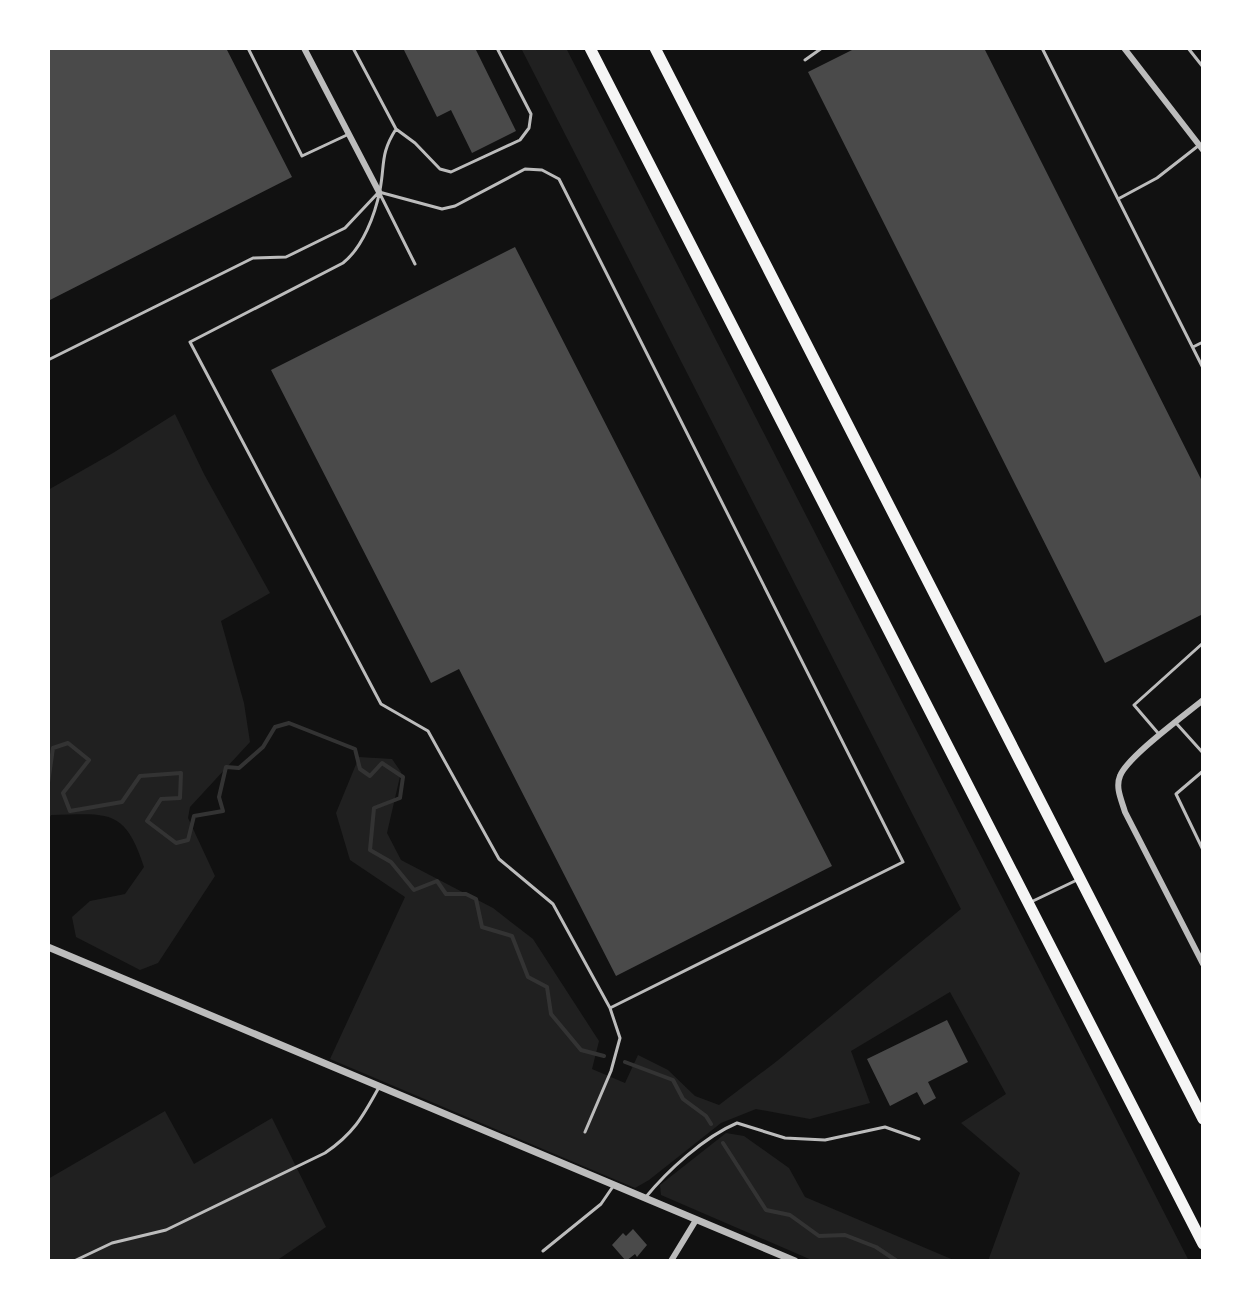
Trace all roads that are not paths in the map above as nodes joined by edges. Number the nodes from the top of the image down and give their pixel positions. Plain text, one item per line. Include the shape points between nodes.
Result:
1 (248, 48) edge
2 (304, 48) edge
3 (353, 48) edge
4 (497, 48) edge
5 (590, 48) edge
6 (655, 48) edge
7 (822, 48) edge
8 (1042, 48) edge
9 (1124, 48) edge
10 (1188, 48) edge
11 (805, 60) dead end
12 (1203, 67) edge
13 (396, 129) junction
14 (349, 134) junction
15 (1201, 147) edge
16 (379, 192) junction
17 (1118, 199) junction
18 (415, 264) dead end
19 (1203, 342) edge
20 (1193, 347) junction
21 (48, 360) edge
22 (1203, 368) edge
23 (1203, 643) edge
24 (1203, 700) edge
25 (1176, 723) junction
26 (1160, 736) junction
27 (1203, 753) edge
28 (1203, 771) edge
29 (1203, 850) edge
30 (1080, 878) junction
31 (1027, 904) junction
32 (48, 947) edge
33 (1203, 964) edge
34 (610, 1008) junction
35 (380, 1085) junction
36 (1203, 1119) edge
37 (585, 1132) dead end
38 (919, 1139) dead end
39 (614, 1185) junction
40 (645, 1198) junction
41 (696, 1220) junction
42 (1203, 1244) edge
43 (543, 1251) dead end
44 (74, 1261) edge
45 (671, 1261) edge
46 (795, 1261) edge

1 - 14 lane via 302,156
2 - 14 street
3 - 13 lane
4 - 13 lane via 531,114 520,140 451,172 440,169
5 - 31 highway
6 - 30 highway
7 - 11 lane
8 - 17 lane
9 - 15 street
10 - 12 lane
13 - 16 lane via 384,148
14 - 16 street
15 - 17 lane
16 - 18 lane
16 - 21 lane via 345,228 286,257 253,258
16 - 34 lane via 356,252 343,263 190,342 381,704 428,731 499,859 553,904
16 - 34 lane via 442,209 525,169 559,179 903,862
17 - 20 lane
19 - 20 lane
20 - 22 lane
23 - 26 lane via 1134,705
24 - 25 street
25 - 26 street
25 - 27 lane
26 - 33 street via 1130,762 1118,790
28 - 29 lane via 1176,794
30 - 31 lane
30 - 36 highway
31 - 42 highway
32 - 35 street
34 - 37 lane via 620,1038
35 - 39 street
35 - 44 lane via 361,1121 325,1153 166,1230 112,1243
38 - 40 lane via 885,1127 825,1140 785,1138 737,1123 661,1178
39 - 40 street
39 - 43 lane via 601,1204
40 - 41 street
41 - 45 street
41 - 46 street

